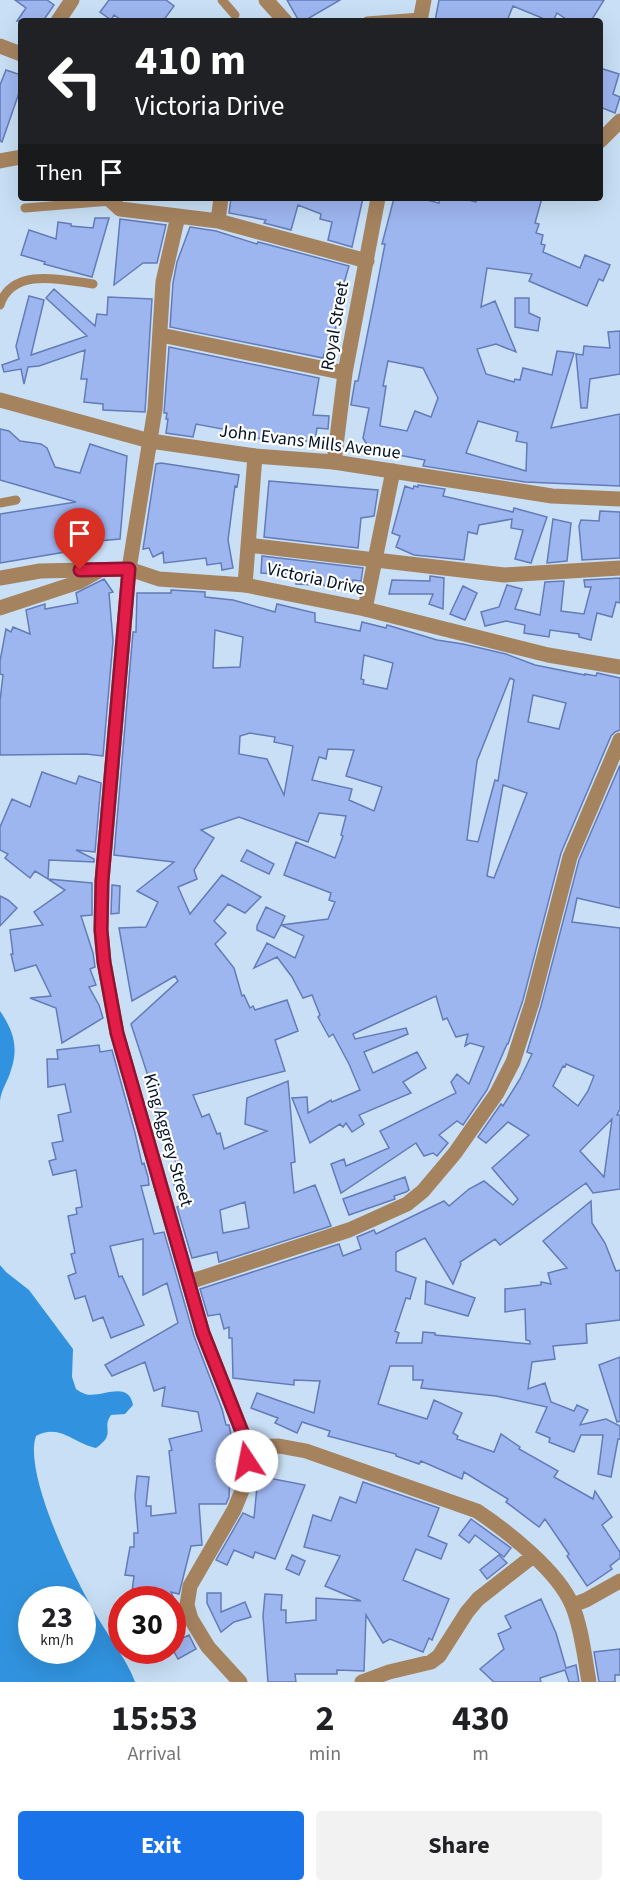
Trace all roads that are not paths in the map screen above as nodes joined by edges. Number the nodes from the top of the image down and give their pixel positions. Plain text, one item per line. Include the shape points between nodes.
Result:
1 (72, 0) edge
2 (222, 0) edge
3 (266, 0) edge
4 (424, 0) edge
5 (235, 15) dead end
6 (60, 18) edge
7 (282, 18) edge
8 (420, 18) edge
9 (0, 46) edge
10 (18, 53) edge
11 (620, 121) edge
12 (603, 138) edge
13 (18, 158) edge
14 (0, 161) edge
15 (100, 201) edge
16 (112, 201) edge
17 (221, 201) edge
18 (377, 201) edge
19 (25, 208) dead end
20 (178, 216) junction
21 (218, 221) junction
22 (367, 261) junction
23 (93, 284) dead end
24 (0, 305) edge
25 (161, 335) junction
26 (345, 373) junction
27 (0, 400) edge
28 (150, 441) junction
29 (255, 456) junction
30 (334, 462) junction
31 (393, 471) junction
32 (620, 499) edge
33 (16, 500) dead end
34 (0, 504) edge
35 (248, 545) junction
36 (375, 559) junction
37 (620, 568) edge
38 (129, 569) junction
39 (100, 570) junction
40 (0, 578) edge
41 (245, 585) junction
42 (0, 608) edge
43 (365, 609) junction
44 (620, 667) edge
45 (620, 740) edge
46 (189, 1282) junction
47 (248, 1447) junction
48 (533, 1556) junction
49 (620, 1581) edge
50 (573, 1605) junction
51 (240, 1682) edge
52 (362, 1682) edge
53 (590, 1682) edge

1 - 6 street
2 - 5 lane
3 - 7 street
4 - 8 street
9 - 10 street
11 - 12 street
13 - 14 street
15 - 19 lane
16 - 20 street via 120,209
17 - 21 street
18 - 22 street, Royal Street
20 - 21 street
20 - 25 street, King Aggrey Street via 163,282
21 - 22 street
22 - 26 street, Royal Street
23 - 24 lane via 46,277 21,282 3,294
25 - 26 street
25 - 28 street, King Aggrey Street
26 - 30 street, Royal Street
27 - 28 street, John Evans Mills Avenue
28 - 29 street, John Evans Mills Avenue
28 - 38 street, King Aggrey Street
29 - 30 street, John Evans Mills Avenue
29 - 35 street
30 - 31 street, John Evans Mills Avenue
31 - 32 street, John Evans Mills Avenue via 552,496
31 - 36 street
33 - 34 lane
35 - 36 street
35 - 41 street
36 - 37 street via 504,575
36 - 43 street
38 - 39 street, Victoria Drive
38 - 41 street, Victoria Drive via 159,579
38 - 46 street, King Aggrey Street via 101,930 117,1033
39 - 40 street, Victoria Drive via 40,571
39 - 42 street via 79,582
41 - 43 street, Victoria Drive
43 - 44 street, Victoria Drive via 548,655
45 - 46 street via 570,857 513,1062 497,1094 455,1153 407,1204 349,1230
46 - 47 street, King Aggrey Street via 203,1333
47 - 48 street via 279,1446 306,1451 477,1511
47 - 51 street, King Aggrey Street via 241,1493 190,1586 187,1605 191,1620 208,1647
48 - 50 street
48 - 52 street via 478,1599 431,1662
49 - 50 street
50 - 53 street

